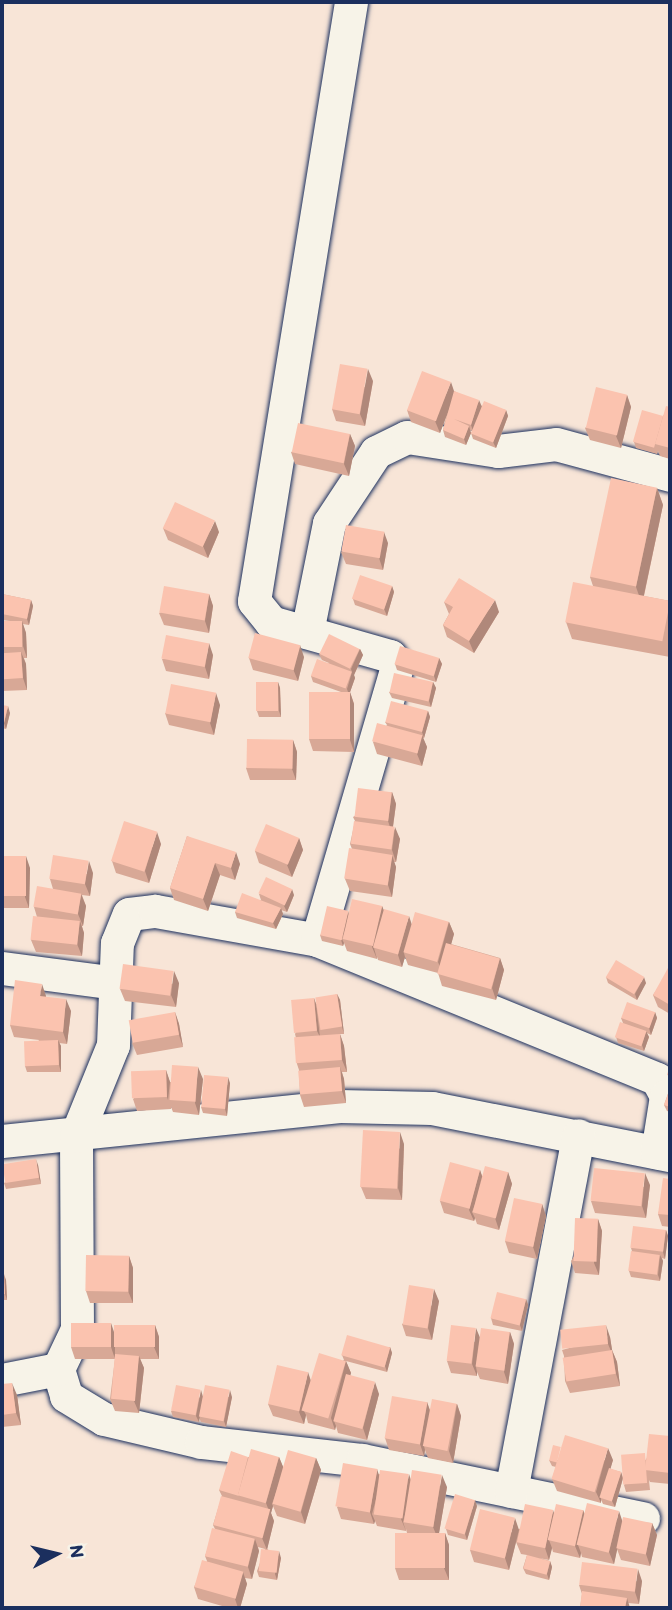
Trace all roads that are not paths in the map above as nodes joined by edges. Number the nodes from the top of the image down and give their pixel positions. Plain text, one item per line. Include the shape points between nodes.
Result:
1 (351, 2) edge
2 (670, 475) edge
3 (307, 632) junction
4 (317, 940) junction
5 (2, 968) edge
6 (116, 983) junction
7 (578, 1135) junction
8 (76, 1136) junction
9 (2, 1141) edge
10 (663, 1154) edge
11 (58, 1370) junction
12 (2, 1380) edge
13 (511, 1491) junction
14 (643, 1518) edge

1 - 3 street via 254,601 271,622
2 - 3 street via 556,444 498,451 407,437 376,452 329,523
3 - 4 street via 390,656 397,666
4 - 6 street via 155,911 129,914 117,943
4 - 10 street via 657,1079 666,1096
5 - 6 street
6 - 8 street via 113,1045
7 - 8 street via 432,1108 339,1106
7 - 10 street
7 - 13 street
8 - 9 street
8 - 11 street via 73,1233 77,1329
11 - 12 street
11 - 13 street via 66,1396 104,1419 201,1442 362,1460
13 - 14 street

